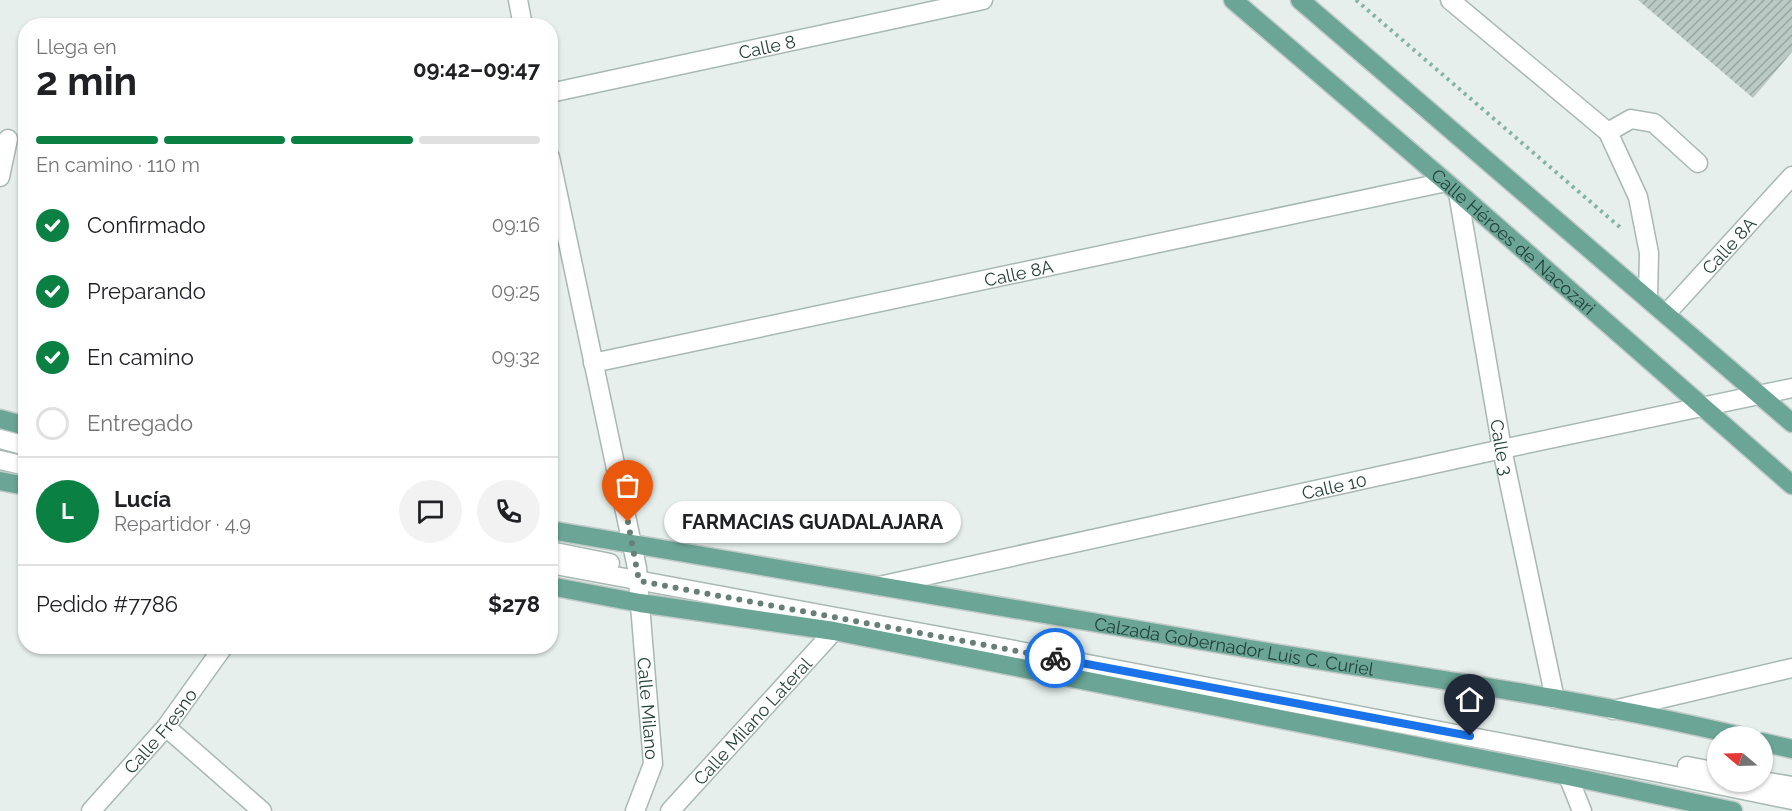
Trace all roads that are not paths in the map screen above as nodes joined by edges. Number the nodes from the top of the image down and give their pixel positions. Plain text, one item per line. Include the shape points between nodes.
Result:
1 (518, 0) edge
2 (983, 0) edge
3 (1233, 0) edge
4 (1300, 0) edge
5 (1452, 0) edge
6 (522, 18) edge
7 (558, 91) edge
8 (1608, 132) junction
9 (8, 139) dead end
10 (1698, 163) dead end
11 (1792, 176) edge
12 (0, 177) edge
13 (1452, 188) junction
14 (558, 195) edge
15 (1648, 297) junction
16 (1666, 314) junction
17 (593, 363) junction
18 (1792, 387) edge
19 (1760, 394) junction
20 (1700, 406) junction
21 (0, 419) edge
22 (1792, 423) edge
23 (18, 424) edge
24 (0, 439) edge
25 (18, 444) edge
26 (1502, 449) junction
27 (0, 460) edge
28 (18, 464) edge
29 (0, 481) edge
30 (18, 484) edge
31 (1792, 485) edge
32 (558, 531) edge
33 (633, 544) junction
34 (558, 553) edge
35 (558, 565) edge
36 (638, 574) junction
37 (878, 587) junction
38 (558, 588) edge
39 (640, 603) junction
40 (834, 631) junction
41 (218, 654) edge
42 (1792, 668) edge
43 (1555, 699) junction
44 (1611, 710) junction
45 (166, 727) junction
46 (1707, 728) edge
47 (1773, 745) edge
48 (1792, 749) edge
49 (1707, 770) edge
50 (1568, 776) junction
51 (1773, 783) edge
52 (1792, 786) edge
53 (1792, 800) edge
54 (1687, 807) edge
55 (91, 811) edge
56 (262, 811) edge
57 (635, 811) edge
58 (670, 811) edge
59 (1582, 811) edge
60 (1733, 811) edge

1 - 6 street
2 - 7 street, Calle 8
3 - 13 main road, Calle Héroes de Nacozari
4 - 15 main road
5 - 8 street
8 - 10 street via 1631,119 1654,123
8 - 15 street via 1638,197 1649,253
9 - 12 street
11 - 16 street, Calle 8A
13 - 17 street, Calle 8A
13 - 20 main road, Calle Héroes de Nacozari
13 - 26 street, Calle 3
14 - 17 street, Calle Milano
15 - 16 main road
16 - 19 main road
17 - 33 street, Calle Milano
18 - 19 street, Calle 10
19 - 20 street, Calle 10
19 - 22 main road
20 - 26 street, Calle 10
20 - 31 main road, Calle Héroes de Nacozari
21 - 23 main road
24 - 25 street
26 - 37 street, Calle 10
26 - 43 street, Calle 3
27 - 28 street
29 - 30 main road
32 - 33 main road, Calzada Gobernador Luis C. Curiel
33 - 36 street, Calle Milano
33 - 37 main road, Calzada Gobernador Luis C. Curiel
34 - 36 street
35 - 36 street
36 - 39 street, Calle Milano
36 - 49 street
36 - 53 street
37 - 43 main road, Calzada Gobernador Luis C. Curiel
38 - 39 main road
39 - 40 main road
39 - 57 street, Calle Milano via 653,764
40 - 50 main road
40 - 58 street, Calle Milano Lateral
41 - 45 street, Calle Fresno
42 - 44 street
43 - 44 main road, Calzada Gobernador Luis C. Curiel
44 - 46 main road, Calzada Gobernador Luis C. Curiel
45 - 55 street, Calle Fresno
45 - 56 street
47 - 48 main road
50 - 54 main road
50 - 59 street
51 - 52 street
54 - 60 main road

